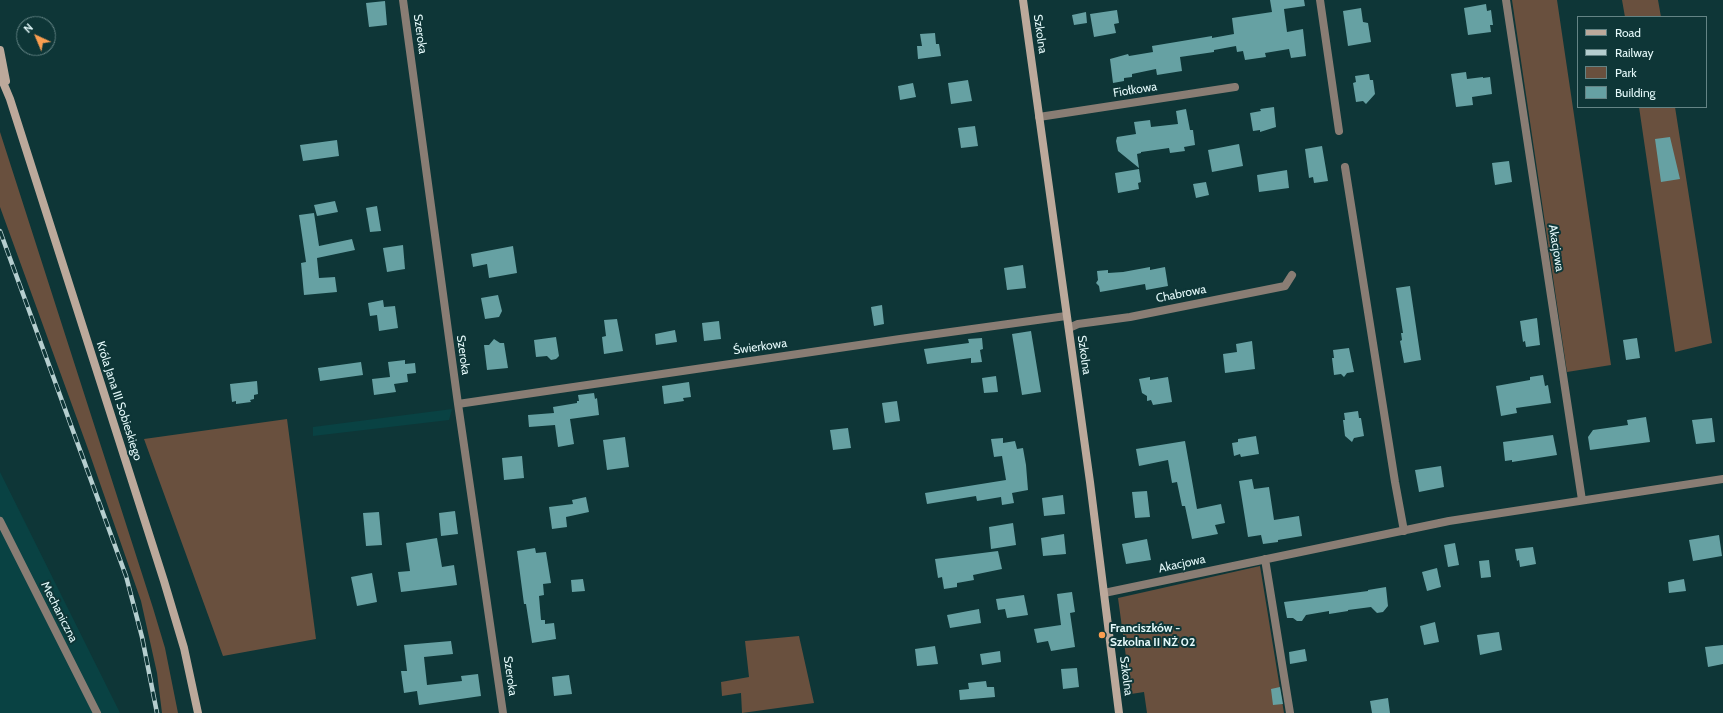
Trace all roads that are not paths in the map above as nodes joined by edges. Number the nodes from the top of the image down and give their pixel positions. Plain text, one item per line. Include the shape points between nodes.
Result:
1 (403, 0) edge
2 (1023, 0) edge
3 (1320, 0) edge
4 (1506, 0) edge
5 (0, 50) edge
6 (0, 75) edge
7 (1235, 87) dead end
8 (10, 99) junction
9 (1039, 117) junction
10 (1339, 131) dead end
11 (1345, 168) dead end
12 (1292, 275) dead end
13 (1066, 316) junction
14 (1068, 328) junction
15 (458, 404) junction
16 (1723, 479) edge
17 (1582, 500) junction
18 (0, 521) edge
19 (1404, 531) junction
20 (1265, 559) junction
21 (1104, 593) junction
22 (98, 713) edge
23 (198, 713) edge
24 (503, 713) edge
25 (1119, 713) edge
26 (1290, 713) edge

1 - 15 street, Szeroka
2 - 9 street, Szkolna
3 - 10 street
4 - 17 street, Akacjowa
5 - 8 street, Króla Jana III Sobieskiego
6 - 8 street, Króla Jana III Sobieskiego
7 - 9 street, Fiołkowa
8 - 23 street, Króla Jana III Sobieskiego via 164,581 184,648
9 - 13 street, Szkolna
11 - 19 street
12 - 14 street, Chabrowa via 1285,286 1130,317 1078,324
13 - 14 street, Szkolna
13 - 15 street, Świerkowa
14 - 21 street, Szkolna
15 - 24 street, Szeroka
16 - 17 street, Akacjowa
17 - 19 street, Akacjowa
18 - 22 street, Mechaniczna
19 - 20 street, Akacjowa
20 - 21 street, Akacjowa
20 - 26 street
21 - 25 street, Szkolna

